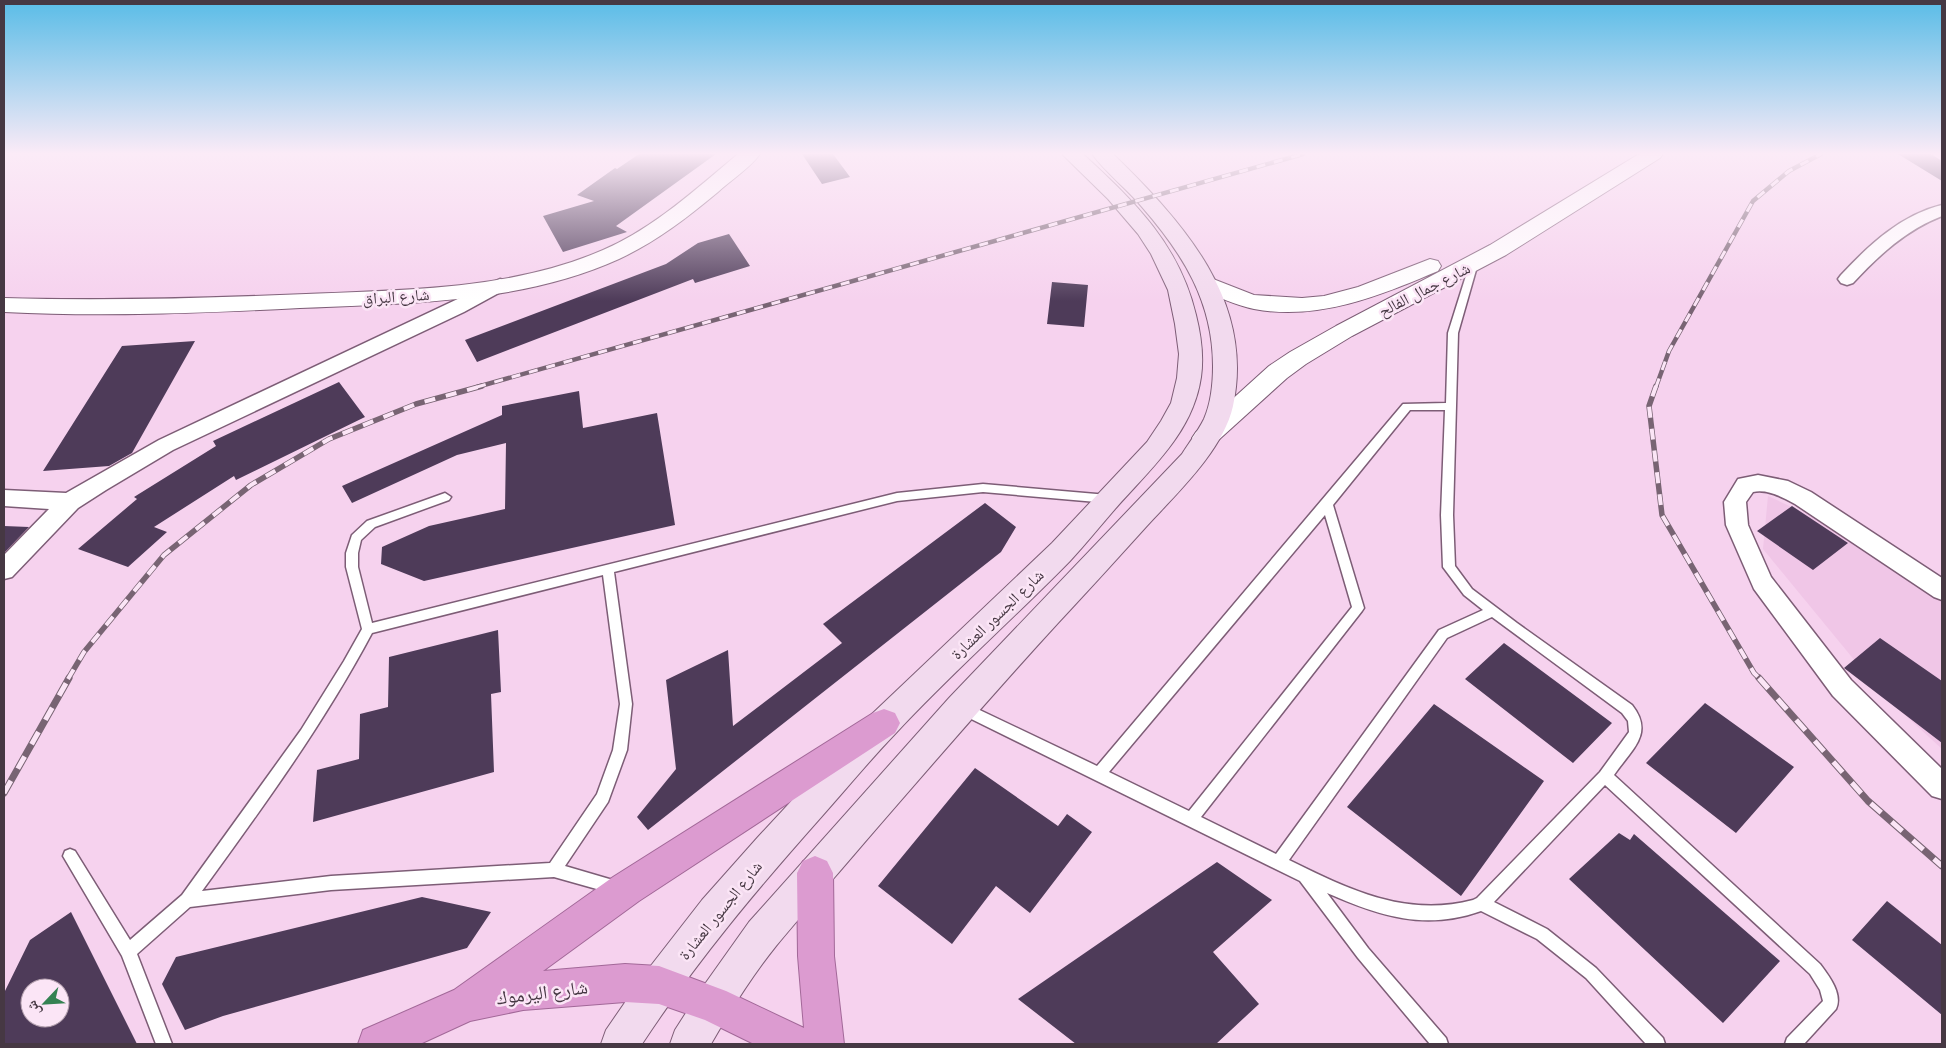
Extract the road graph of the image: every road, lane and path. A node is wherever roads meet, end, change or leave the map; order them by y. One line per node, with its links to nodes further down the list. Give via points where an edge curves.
1 (691, 203): 10 (street, شارع البراق, via 668,222 609,255)
2 (1121, 203): 16 (main road, شارع الجسور العشارة, via 1162,253 1178,290 1191,354 1183,403 1172,425 1156,449)
3 (1149, 203): 9 (main road, via 1178,237)
4 (1548, 203): 9 (street, شارع جمال الفالح, via 1459,254 1350,298 1318,304 1284,305 1252,301)
5 (1573, 203): 7 (street, شارع جمال الفالح)
6 (1942, 210): 8 (street, via 1895,234 1870,253)
7 (1474, 263): 12 (lane, via 1453,333); 13 (street, شارع جمال الفالح, via 1298,358)
8 (1847, 279)
9 (1208, 284): 13 (main road, via 1226,361 1217,417)
10 (500, 285): 11 (street, شارع البراق, via 419,295 220,305 85,308); 17 (street, via 166,445)
11 (4, 305)
12 (1450, 406): 18 (lane, via 1407,407); 22 (lane, via 1449,567 1468,592)
13 (1205, 438): 24 (main road, via 1191,460)
14 (445, 497): 23 (lane, via 371,524 356,538 352,567)
15 (4, 498): 17 (street)
16 (1108, 499): 19 (lane, via 983,488 915,494); 25 (main road, شارع الجسور العشارة, via 1062,551)
17 (70, 502): 20 (street)
18 (1327, 504): 26 (lane); 29 (lane, via 1358,608)
19 (608, 569): 23 (lane); 32 (lane, via 626,704 620,750 603,797)
20 (4, 570)
21 (1942, 590): 28 (street, via 1803,498 1780,487 1758,483 1746,485 1735,502 1738,525 1762,582 1842,688)
22 (1493, 611): 27 (lane, via 1627,709 1634,718 1635,734); 31 (lane, via 1443,634)
23 (368, 629): 36 (lane, via 326,704)
24 (960, 708): 26 (lane); 33 (main road)
25 (884, 723): 35 (highway); 39 (main road, شارع الجسور العشارة, via 715,913)
26 (1100, 773): 29 (lane)
27 (1605, 776): 37 (lane); 50 (lane, via 1815,969 1827,987 1831,1004)
28 (1942, 786)
29 (1191, 819): 31 (lane)
30 (70, 856): 38 (lane)
31 (1279, 862): 34 (lane)
32 (554, 870): 35 (lane); 36 (lane, via 331,883)
33 (816, 873): 41 (main road, via 762,935); 47 (highway, via 816,956)
34 (1304, 874): 37 (lane, via 1368,903 1402,912 1422,915 1460,912); 48 (lane, via 1363,953)
35 (626, 889): 40 (highway)
36 (187, 900): 38 (lane)
37 (1482, 904): 49 (lane, via 1542,934 1591,973)
38 (128, 951): 42 (lane)
39 (660, 985): 40 (highway, شارع اليرموك, via 625,983 523,991); 41 (highway, شارع اليرموك); 44 (main road, شارع الجسور العشارة)
40 (466, 1003): 43 (highway, شارع اليرموك)
41 (713, 1004): 45 (main road); 46 (highway, شارع اليرموك)
42 (164, 1044)
43 (377, 1044)
44 (620, 1044)
45 (689, 1044)
46 (796, 1044)
47 (825, 1044)
48 (1440, 1044)
49 (1656, 1044)
50 (1793, 1044)

